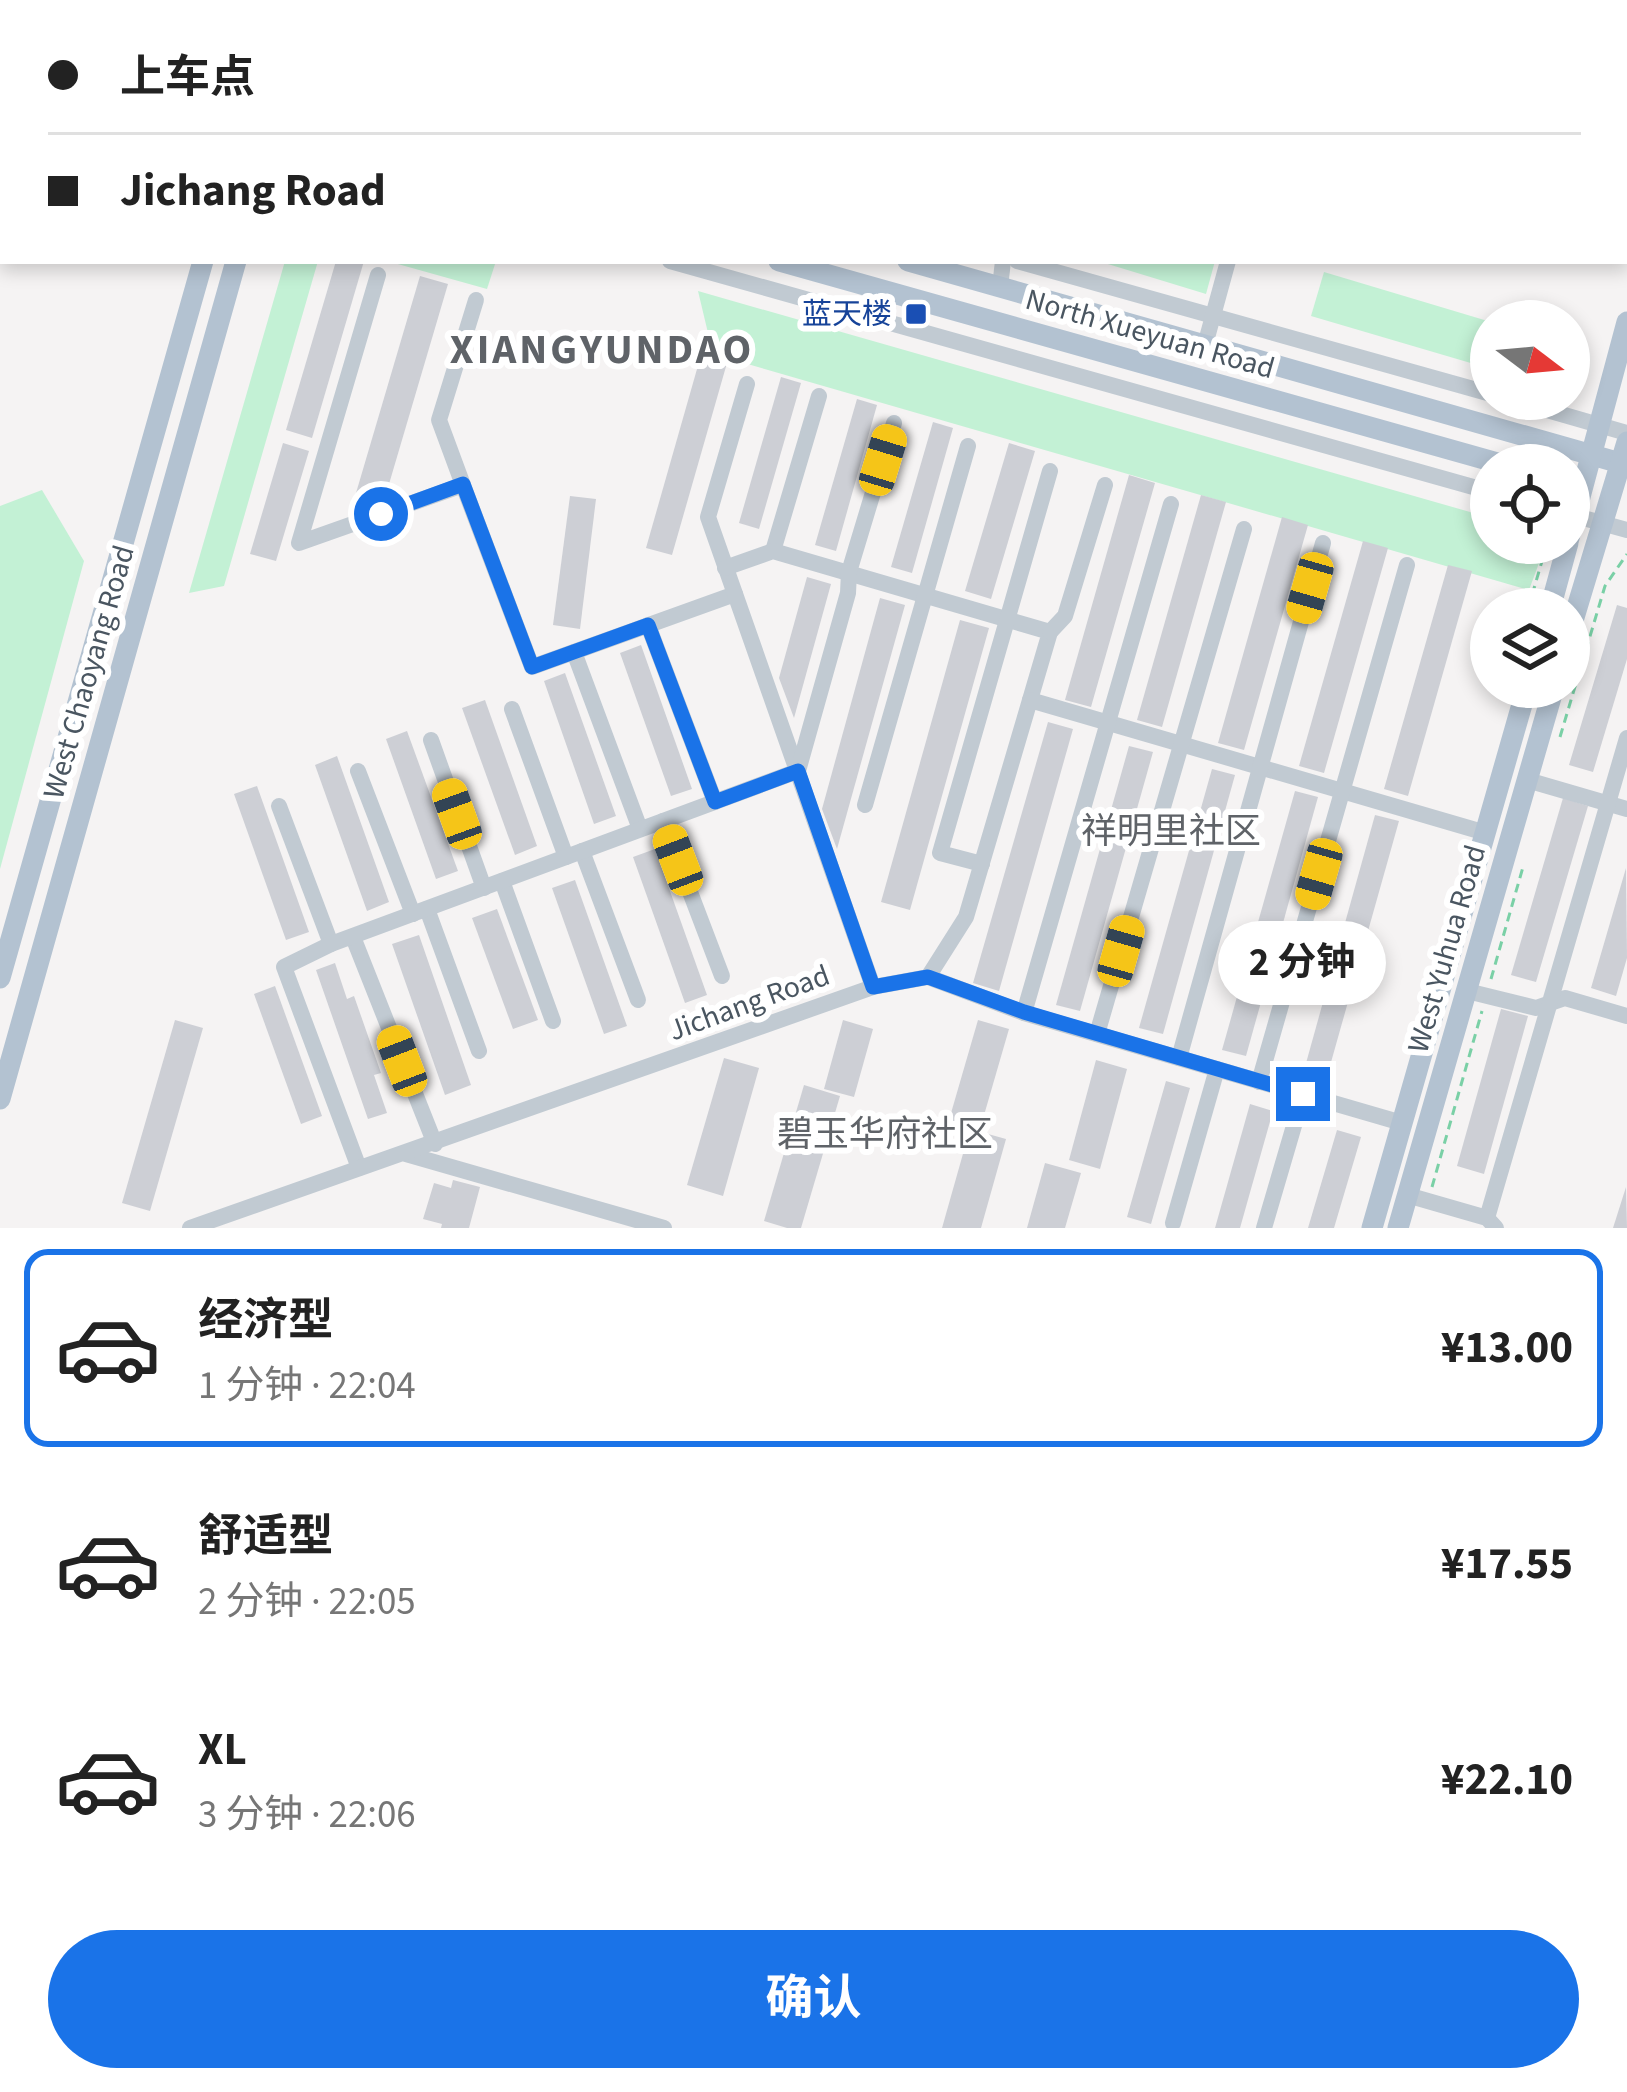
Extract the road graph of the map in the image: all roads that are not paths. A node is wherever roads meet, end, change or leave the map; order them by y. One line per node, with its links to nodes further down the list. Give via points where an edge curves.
1 (202, 264): 81 (main road, West Chaoyang Road)
2 (235, 264): 96 (main road, West Chaoyang Road)
3 (681, 264): 16 (street)
4 (790, 264): 13 (main road, North Xueyuan Road)
5 (919, 264): 10 (main road, North Xueyuan Road)
6 (1003, 264): 10 (street)
7 (1028, 264): 12 (street)
8 (1227, 264): 12 (street)
9 (378, 275): 30 (street, via 299,543)
10 (1000, 287): 13 (main road); 15 (main road, North Xueyuan Road)
11 (476, 300): 30 (street, via 440,420)
12 (1212, 314): 15 (street); 18 (street)
13 (990, 320): 16 (street); 26 (main road, North Xueyuan Road)
14 (1627, 322): 22 (main road)
15 (1205, 345): 24 (main road, North Xueyuan Road)
16 (984, 350): 32 (street)
17 (747, 384): 43 (street, via 708,517)
18 (1470, 388)
19 (819, 396): 41 (street)
20 (1585, 420): 22 (street)
21 (894, 423): 44 (street)
22 (1599, 424): 23 (street); 27 (main road)
23 (1627, 433)
24 (1552, 444)
25 (968, 446): 46 (street)
26 (1470, 455)
27 (1590, 455): 28 (main road, North Xueyuan Road)
28 (1625, 457): 34 (main road)
29 (1050, 471): 48 (street)
30 (463, 484): 51 (street, via 532,667)
31 (1105, 485): 50 (street, via 1064,616)
32 (1470, 486)
33 (1590, 489): 34 (main road)
34 (1619, 497): 37 (main road)
35 (1172, 504): 56 (street)
36 (1590, 519): 37 (street)
37 (1604, 523): 39 (street); 45 (main road)
38 (1244, 529): 59 (street)
39 (1627, 530)
40 (1323, 544): 60 (street)
41 (773, 551): 43 (street); 44 (street)
42 (1408, 565): 64 (street)
43 (724, 568): 47 (street)
44 (849, 572): 46 (street); 62 (street)
45 (1584, 588)
46 (926, 593): 48 (street); 68 (street)
47 (735, 594): 49 (street); 62 (street)
48 (1008, 618): 50 (street); 74 (street, via 940,853)
49 (648, 625): 51 (street); 65 (street)
50 (1050, 632): 52 (street)
51 (574, 652): 71 (street)
52 (1030, 700): 56 (street); 74 (street)
53 (1522, 708): 72 (main road, West Yuhua Road)
54 (1548, 708): 63 (main road, West Yuhua Road)
55 (512, 709): 73 (street)
56 (1106, 722): 59 (street); 87 (street)
57 (1627, 738): 66 (street)
58 (431, 740): 75 (street)
59 (1182, 744): 60 (street); 90 (street)
60 (1260, 767): 64 (street); 92 (street)
61 (358, 771): 76 (street)
62 (798, 771): 65 (street); 83 (street)
63 (1526, 780): 66 (street); 84 (main road, West Yuhua Road)
64 (1342, 791): 72 (street); 94 (street)
65 (715, 802): 70 (street)
66 (1608, 803): 69 (street); 86 (street)
67 (280, 806): 78 (street)
68 (865, 806)
69 (1627, 808)
70 (663, 821): 71 (street); 79 (street)
71 (640, 830): 73 (street)
72 (1486, 833): 82 (main road, West Yuhua Road)
73 (574, 854): 75 (street); 85 (street)
74 (982, 864): 80 (street, via 966,916)
75 (493, 884): 76 (street); 89 (street)
76 (420, 912): 77 (street); 91 (street)
77 (353, 937): 78 (street); 98 (street)
78 (331, 944): 100 (street, via 284,967)
79 (722, 976)
80 (928, 977): 83 (street, Jichang Road); 87 (street)
81 (0, 978)
82 (1443, 984): 84 (main road); 97 (main road, West Yuhua Road)
83 (873, 987): 98 (street, Jichang Road)
84 (1477, 993): 86 (street, via 1536,1008); 101 (main road, West Yuhua Road)
85 (638, 1000)
86 (1550, 1002): 88 (street, via 1565,998); 103 (street)
87 (1024, 1012): 90 (street)
88 (1627, 1016)
89 (553, 1021)
90 (1097, 1034): 92 (street)
91 (479, 1051)
92 (1179, 1058): 93 (street)
93 (1217, 1069): 94 (street); 102 (street)
94 (1259, 1082): 95 (street)
95 (1303, 1094): 97 (street); 106 (street)
96 (0, 1099)
97 (1402, 1124): 107 (main road, West Yuhua Road)
98 (434, 1144): 99 (street, Jichang Road)
99 (404, 1154): 100 (street, Jichang Road); 105 (street)
100 (359, 1168): 104 (street, Jichang Road)
101 (1418, 1198): 103 (street); 108 (main road, West Yuhua Road)
102 (1173, 1223)
103 (1491, 1223)
104 (190, 1228)
105 (664, 1228)
106 (1264, 1228)
107 (1372, 1228)
108 (1398, 1228)

